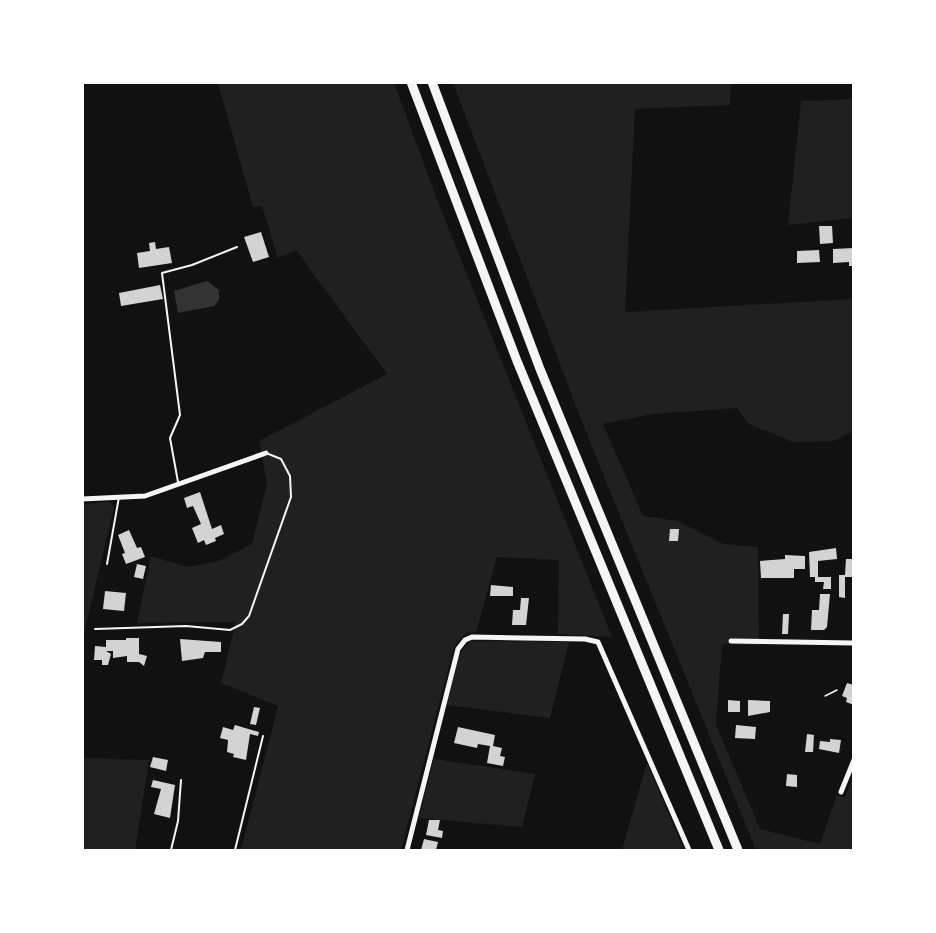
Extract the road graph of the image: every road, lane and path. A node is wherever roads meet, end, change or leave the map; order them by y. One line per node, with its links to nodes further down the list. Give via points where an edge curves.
1 (411, 82): 22 (highway, via 517,361)
2 (432, 82): 23 (highway, via 540,369)
3 (237, 247): 5 (lane, via 192,266 162,273 180,415 171,438)
4 (266, 453): 5 (street); 9 (lane, via 281,459 290,476 291,497 249,616 242,624 230,630 186,626)
5 (178, 485): 6 (street, via 145,496)
6 (119, 497): 7 (street); 8 (lane)
7 (82, 499)
8 (107, 564)
9 (95, 629)
10 (731, 641): 11 (street)
11 (854, 643)
12 (837, 690): 13 (path)
13 (825, 696)
14 (263, 736): 19 (lane)
15 (854, 760): 17 (street)
16 (181, 780): 18 (lane)
17 (841, 792)
18 (171, 850)
19 (236, 850)
20 (407, 850): 21 (street, via 458,649 472,637 598,642)
21 (689, 850)
22 (719, 850)
23 (738, 850)

